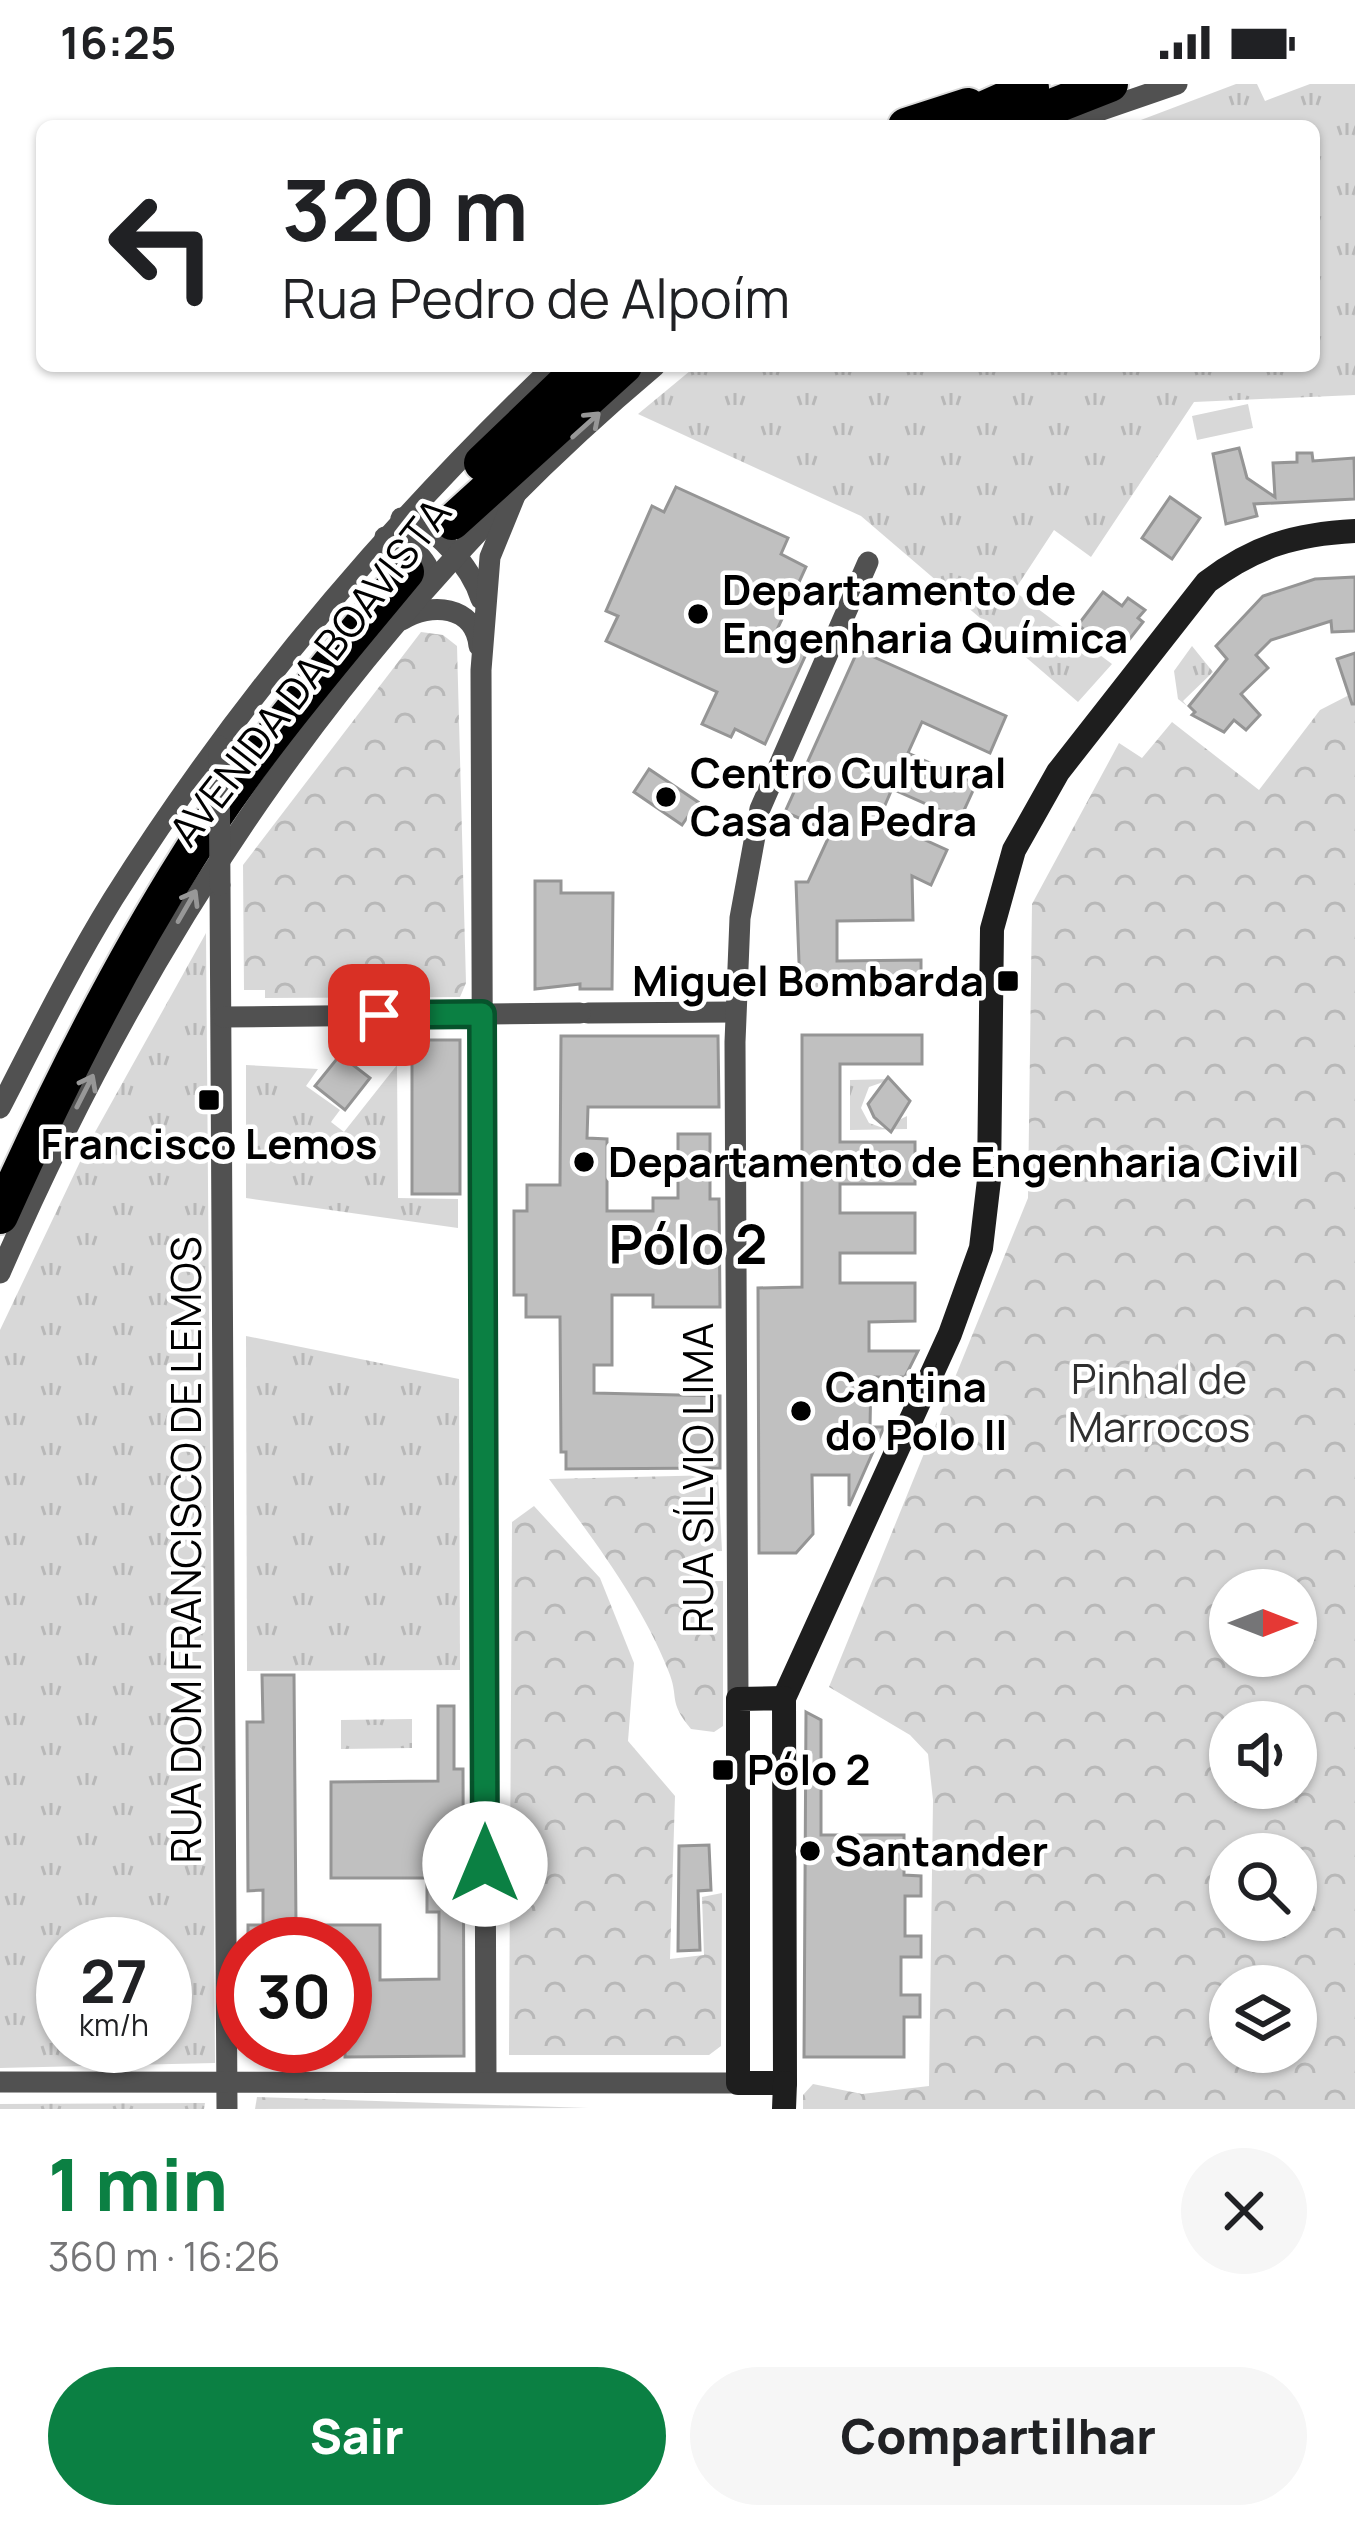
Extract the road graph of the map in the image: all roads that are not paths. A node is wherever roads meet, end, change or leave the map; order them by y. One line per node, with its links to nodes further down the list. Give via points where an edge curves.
1 (1042, 84): 4 (highway)
2 (1110, 84): 4 (highway)
3 (1177, 84): 6 (street)
4 (996, 116): 5 (highway, via 955,107)
5 (921, 120)
6 (1072, 120)
7 (550, 372): 12 (street, AVENIDA DA BOAVISTA)
8 (577, 372): 12 (highway, AVENIDA DA BOAVISTA)
9 (617, 372): 12 (highway, AVENIDA DA BOAVISTA)
10 (648, 372): 11 (street, AVENIDA DA BOAVISTA, one-way to 10)
11 (519, 486): 12 (street, AVENIDA DA BOAVISTA); 16 (street, via 490,557)
12 (436, 526): 14 (street, AVENIDA DA BOAVISTA); 14 (street, AVENIDA DA BOAVISTA); 16 (street)
13 (1355, 531): 28 (street, via 1277,540 1207,582 1031,811 992,929 981,1248 950,1334)
14 (404, 561): 17 (street, AVENIDA DA BOAVISTA); 19 (street, AVENIDA DA BOAVISTA, via 289,650); 24 (highway, AVENIDA DA BOAVISTA, via 306,665 178,841 94,979); 25 (highway, AVENIDA DA BOAVISTA, via 188,856 74,1061)
15 (868, 562): 20 (street, RUA SÍLVIO LIMA, via 760,809 740,918)
16 (484, 606): 18 (street)
17 (399, 621): 18 (street, via 438,607 467,620 478,636); 26 (street, AVENIDA DA BOAVISTA, one-way to 17, via 76,1107 198,886)
18 (481, 670): 21 (street)
19 (219, 746): 22 (street, RUA DOM FRANCISCO DE LEMOS, bridge); 23 (street, AVENIDA DA BOAVISTA, via 114,897)
20 (735, 1012): 21 (street); 27 (street, RUA SÍLVIO LIMA)
21 (482, 1014): 22 (street); 29 (street)
22 (223, 1017): 31 (street, RUA DOM FRANCISCO DE LEMOS)
23 (0, 1108)
24 (0, 1162)
25 (0, 1216)
26 (0, 1273)
27 (738, 1699): 28 (street); 32 (street, RUA SÍLVIO LIMA)
28 (784, 1699): 33 (street)
29 (486, 2080): 31 (street); 32 (street)
30 (0, 2082): 31 (street)
31 (226, 2082): 34 (street, RUA DOM FRANCISCO DE LEMOS)
32 (738, 2083): 33 (street)
33 (784, 2096)
34 (227, 2109)

